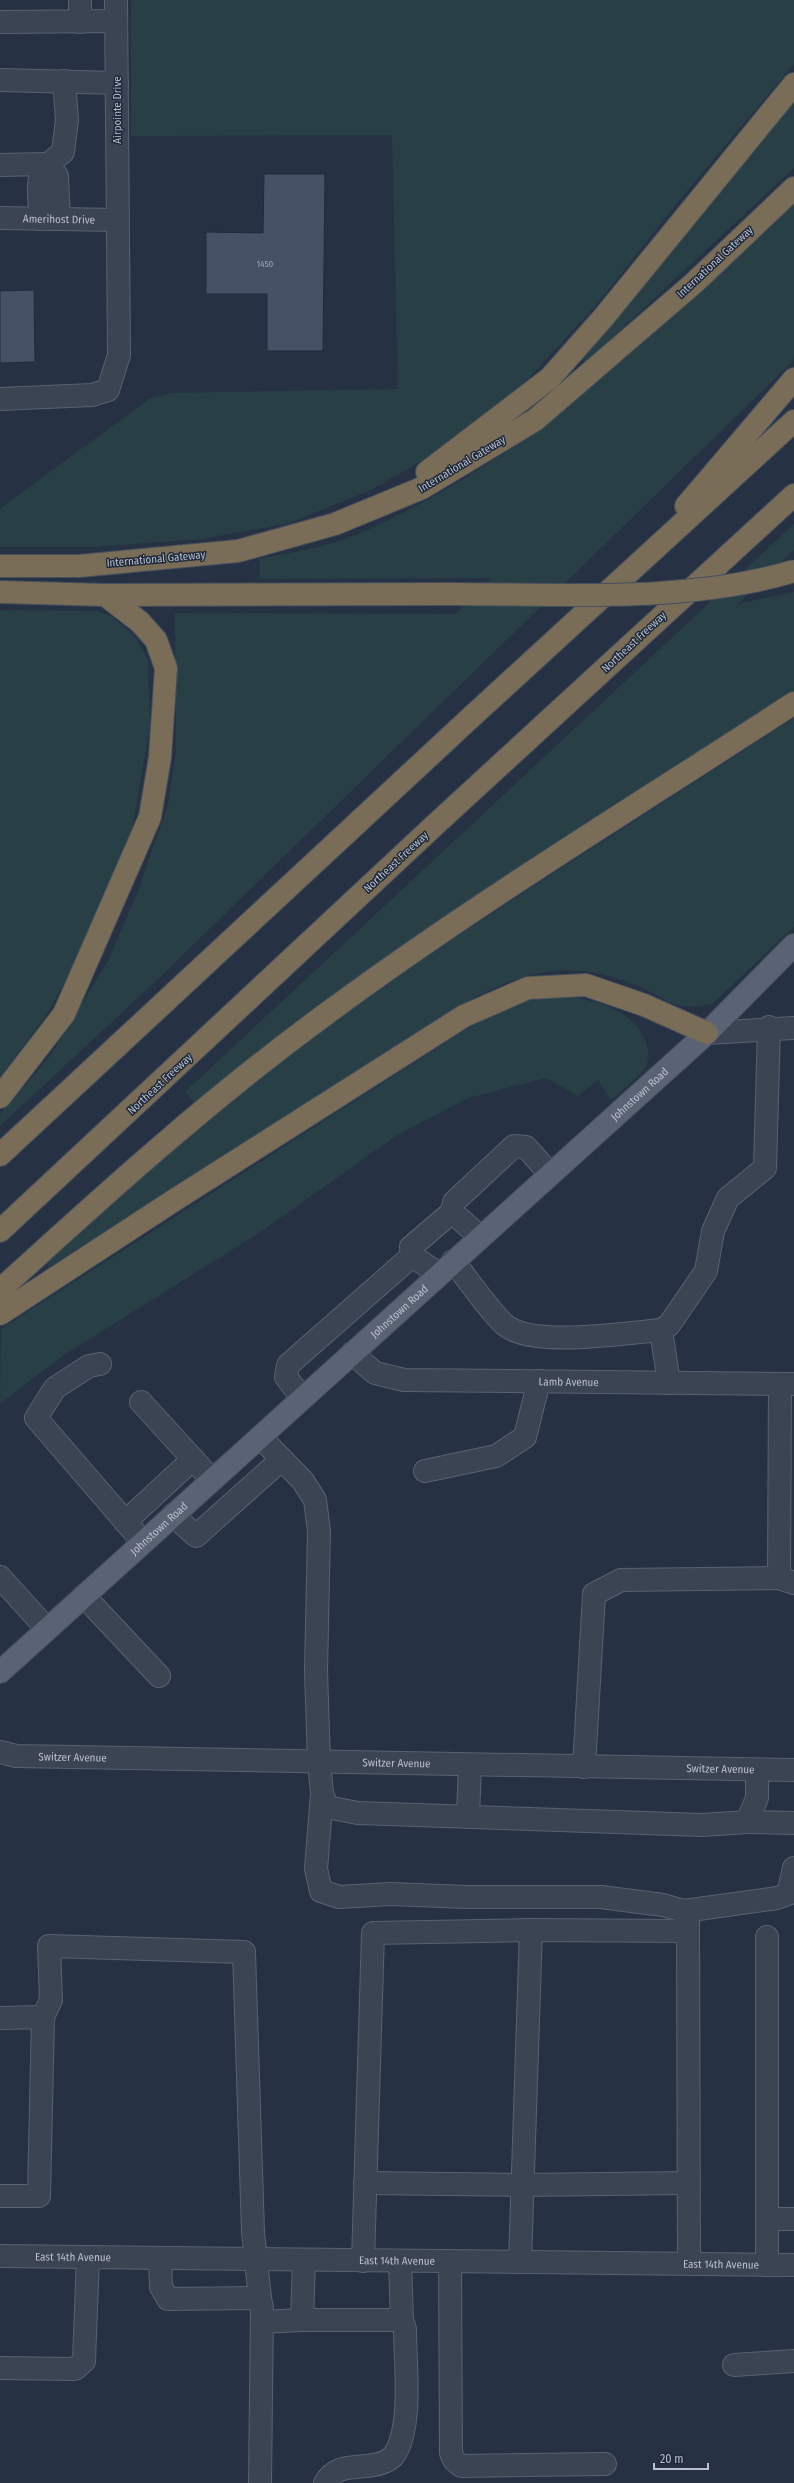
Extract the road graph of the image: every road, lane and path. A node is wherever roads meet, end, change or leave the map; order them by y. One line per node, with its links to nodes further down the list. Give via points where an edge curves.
1 (116, 0): 4 (street, Airpointe Drive)
2 (0, 9): 3 (street)
3 (80, 10): 4 (street); 5 (street)
4 (116, 21): 8 (street, Airpointe Drive)
5 (0, 22)
6 (0, 80): 7 (street)
7 (64, 81): 8 (street); 10 (street, via 67,120 64,152)
8 (117, 83): 15 (street, Airpointe Drive)
9 (794, 84): 20 (highway, via 603,318 550,378 417,479)
10 (47, 164): 11 (street); 14 (street, via 57,176)
11 (0, 165)
12 (794, 188): 20 (highway, International Gateway, via 694,283 535,420 422,488)
13 (0, 218): 14 (street, Amerihost Drive)
14 (49, 219): 15 (street, Amerihost Drive)
15 (118, 220): 17 (street, Airpointe Drive, via 119,354 108,390 92,395)
16 (794, 379): 23 (highway)
17 (0, 399)
18 (794, 422): 23 (highway)
19 (794, 495): 35 (highway, Northeast Freeway)
20 (336, 524): 21 (highway, International Gateway, via 238,551 79,566)
21 (0, 566)
22 (794, 571): 25 (highway, bridge, via 758,580 689,590 596,594)
23 (624, 577): 32 (highway)
24 (0, 592): 25 (highway)
25 (105, 595): 31 (highway, via 140,622 156,640 166,668 160,757 150,817 64,1014)
26 (794, 703): 39 (highway, via 392,966 325,1014 221,1095 136,1166)
27 (794, 945): 30 (main road, Johnstown Road)
28 (768, 1028): 29 (street); 30 (street); 41 (street, via 764,1168 728,1198 713,1231 706,1270 669,1325)
29 (794, 1028)
30 (707, 1032): 33 (main road, Johnstown Road); 40 (highway, via 644,1005 586,985 528,988 464,1016)
31 (0, 1097)
32 (0, 1154)
33 (550, 1174): 34 (street, via 526,1147 514,1146 454,1202); 36 (main road, Johnstown Road)
34 (452, 1212): 36 (street); 37 (street, via 411,1247)
35 (0, 1231)
36 (480, 1237): 38 (main road, Johnstown Road)
37 (412, 1256): 38 (street); 47 (street, via 288,1365 286,1378)
38 (446, 1268): 41 (street, via 506,1325 536,1337 579,1337); 42 (main road, Johnstown Road)
39 (0, 1290)
40 (0, 1314)
41 (661, 1330): 45 (street)
42 (352, 1353): 44 (street, Lamb Avenue, via 375,1372 404,1380); 47 (main road, Johnstown Road)
43 (100, 1364): 55 (street, via 89,1366 55,1388 36,1418)
44 (539, 1381): 45 (street, Lamb Avenue); 52 (street, via 525,1437 496,1456)
45 (669, 1383): 46 (street, Lamb Avenue)
46 (787, 1384): 58 (street)
47 (302, 1398): 49 (main road, Johnstown Road)
48 (141, 1402): 51 (street)
49 (260, 1437): 50 (street); 53 (main road, Johnstown Road)
50 (282, 1459): 54 (street, via 196,1536); 64 (street, via 303,1481 315,1500 318,1531 316,1671)
51 (193, 1460): 53 (street); 55 (street)
52 (425, 1471)
53 (212, 1480): 54 (main road, Johnstown Road)
54 (173, 1515): 56 (main road, Johnstown Road)
55 (125, 1522): 56 (street)
56 (143, 1542): 59 (main road, Johnstown Road)
57 (0, 1577): 60 (street)
58 (787, 1580): 66 (street, via 621,1580 594,1594)
59 (84, 1596): 60 (main road, Johnstown Road); 62 (street)
60 (47, 1630): 61 (main road, Johnstown Road)
61 (0, 1672)
62 (159, 1676)
63 (0, 1752): 64 (street, Switzer Avenue, via 16,1756)
64 (319, 1762): 65 (street, Switzer Avenue); 69 (street)
65 (470, 1766): 66 (street, Switzer Avenue); 70 (street)
66 (584, 1767): 67 (street, Switzer Avenue)
67 (757, 1770): 68 (street, Switzer Avenue); 71 (street, via 758,1798)
68 (794, 1770)
69 (322, 1794): 70 (street, via 328,1807 358,1813); 74 (street, via 316,1869 322,1891 339,1898 391,1894 601,1897 663,1905)
70 (468, 1817): 71 (street, via 702,1825)
71 (747, 1822): 72 (street)
72 (794, 1823)
73 (794, 1868): 74 (street, via 788,1894)
74 (686, 1921): 75 (street); 80 (street)
75 (531, 1930): 79 (street, via 373,1933); 81 (street)
76 (767, 1937): 83 (street)
77 (43, 2017): 78 (street); 82 (street, via 39,2196); 88 (street, via 51,2000 50,1946 244,1952 253,2232)
78 (0, 2018)
79 (365, 2183): 81 (street); 90 (street)
80 (688, 2183): 81 (street); 94 (street)
81 (522, 2185): 93 (street)
82 (0, 2196)
83 (767, 2219): 84 (street); 95 (street)
84 (794, 2219)
85 (0, 2256): 86 (street, East 14th Avenue)
86 (88, 2258): 87 (street, East 14th Avenue); 103 (street, via 84,2361 75,2370)
87 (160, 2258): 88 (street, East 14th Avenue); 97 (street, via 162,2287 168,2299)
88 (257, 2260): 89 (street, East 14th Avenue); 97 (street)
89 (304, 2261): 90 (street, East 14th Avenue); 98 (street)
90 (363, 2261): 91 (street, East 14th Avenue)
91 (400, 2262): 92 (street, East 14th Avenue); 99 (street)
92 (450, 2262): 93 (street, East 14th Avenue); 104 (street, via 451,2453 454,2460 461,2466)
93 (520, 2262): 94 (street, East 14th Avenue)
94 (689, 2264): 95 (street, East 14th Avenue)
95 (767, 2265): 96 (street, East 14th Avenue)
96 (794, 2265)
97 (260, 2298): 100 (street)
98 (302, 2320): 99 (street); 100 (street)
99 (402, 2320): 106 (street, via 405,2329 405,2429 394,2456 382,2464 341,2468 331,2474)
100 (262, 2322): 105 (street)
101 (794, 2361): 102 (street)
102 (734, 2365)
103 (0, 2368)
104 (605, 2464)
105 (260, 2483)
106 (325, 2483)

